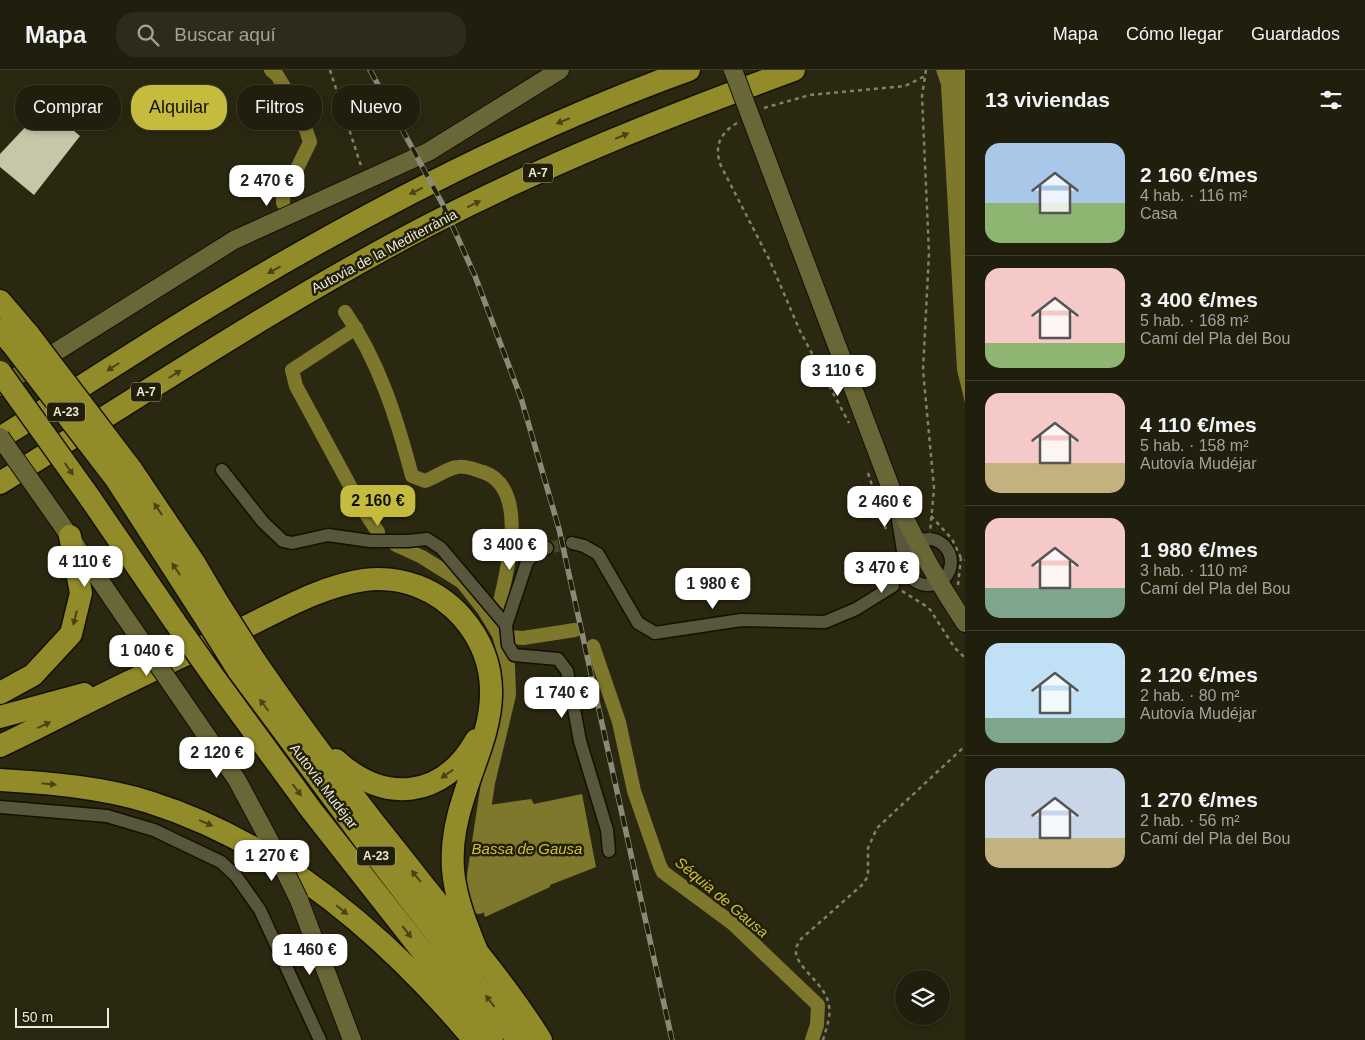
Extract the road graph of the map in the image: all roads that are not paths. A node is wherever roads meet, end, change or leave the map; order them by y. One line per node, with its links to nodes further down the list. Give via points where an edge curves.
1 (560, 70): 8 (main road, via 428,152 234,240)
2 (689, 70): 9 (highway, one-way to 9, via 555,124 410,193 213,304)
3 (733, 70): 12 (main road, bridge)
4 (794, 70): 11 (highway, Autovia de la Mediterrània / A-7, one-way to 4, via 292,301 430,225 572,156)
5 (0, 300): 6 (highway, Autovía Mudéjar)
6 (14, 337): 23 (highway, Autovía Mudéjar / A-23, one-way to 6, bridge, via 124,474)
7 (0, 372): 36 (highway, Autovía Mudéjar / A-23, one-way to 36, bridge, via 216,680 318,818)
8 (0, 387)
9 (3, 434): 13 (main road, bridge)
10 (222, 470): 22 (street, via 263,522 283,541 292,543 328,535 370,541 426,539 441,548)
11 (0, 483)
12 (893, 494): 14 (main road); 17 (street)
13 (70, 536): 25 (highway, one-way to 25, via 81,593 71,634 33,675); 34 (main road, bridge, via 237,780 299,900)
14 (922, 539): 17 (street); 19 (main road); 19 (street, via 941,541 949,551 952,563 948,575)
15 (572, 543): 20 (street, via 598,554 638,622 655,633 741,620 826,622 856,609)
16 (547, 548): 22 (street, via 536,552 527,562)
17 (904, 561): 18 (street); 20 (street)
18 (912, 580): 19 (street, via 925,586); 20 (street)
19 (939, 583): 21 (main road)
20 (893, 586)
21 (965, 622)
22 (506, 625): 31 (street, via 508,645 514,655 558,659 567,671 580,741 607,830)
23 (246, 665): 27 (highway, one-way to 23, via 473,747 446,776 410,789 373,786 353,775 335,759); 32 (highway, one-way to 23, via 351,792); 37 (highway, Autovía Mudéjar / A-23, one-way to 23, via 377,857)
24 (131, 680): 26 (highway); 27 (highway, via 326,591 366,580 392,580 436,594 454,608 474,631 485,652 490,673); 28 (highway, one-way to 24)
25 (0, 693)
26 (0, 717)
27 (487, 722): 32 (highway, via 452,845 455,889)
28 (0, 746)
29 (0, 780): 35 (highway, one-way to 35, via 74,787 147,802 233,836 307,883 352,917 406,967)
30 (0, 807): 33 (street, via 107,816 154,830 221,862 236,876 260,910)
31 (609, 851)
32 (479, 956): 38 (highway, via 518,1004)
33 (320, 1040)
34 (352, 1040)
35 (474, 1040)
36 (492, 1040)
37 (518, 1040)
38 (541, 1040)

